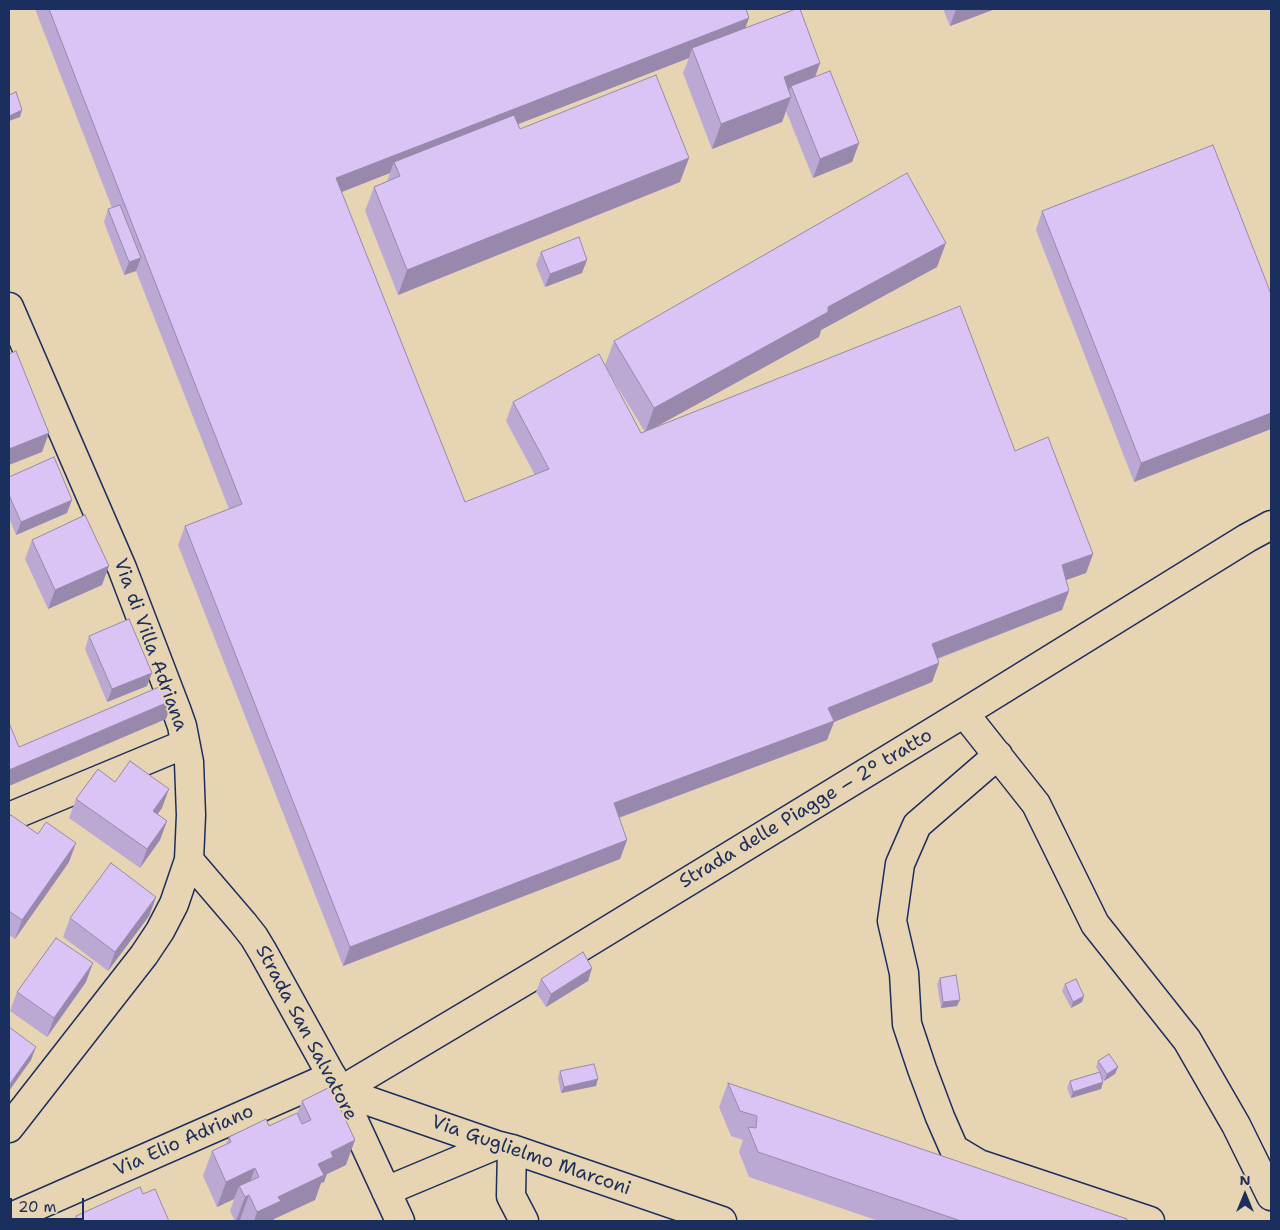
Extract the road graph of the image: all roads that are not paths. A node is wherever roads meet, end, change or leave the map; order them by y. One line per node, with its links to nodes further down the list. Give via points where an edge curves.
1 (9, 307): 4 (street, Via di Villa Adriana, via 122,568 176,709)
2 (1271, 525): 3 (street, Strada delle Piagge – 2º tratto)
3 (964, 712): 5 (street); 8 (street, Strada delle Piagge – 2º tratto, via 535,975)
4 (185, 744): 6 (street); 7 (street, Via di Villa Adriana, via 190,779)
5 (998, 755): 12 (street, via 1036,804 1095,924 1187,1040 1236,1125); 17 (street, via 917,825 900,864 892,921 904,973 907,1024 954,1150 979,1164)
6 (9, 818)
7 (189, 860): 8 (street, Strada San Salvatore, via 254,936); 9 (street, Via di Villa Adriana, via 174,904 153,943)
8 (336, 1084): 10 (street, Via Guglielmo Marconi); 11 (street, Strada San Salvatore); 13 (street, Via Elio Adriano)
9 (9, 1128)
10 (504, 1147): 11 (street); 15 (street, via 511,1196); 16 (street, Via Guglielmo Marconi)
11 (386, 1191): 14 (street, Strada San Salvatore)
12 (1271, 1196)
13 (9, 1218)
14 (400, 1221)
15 (524, 1221)
16 (722, 1221)
17 (1150, 1221)

